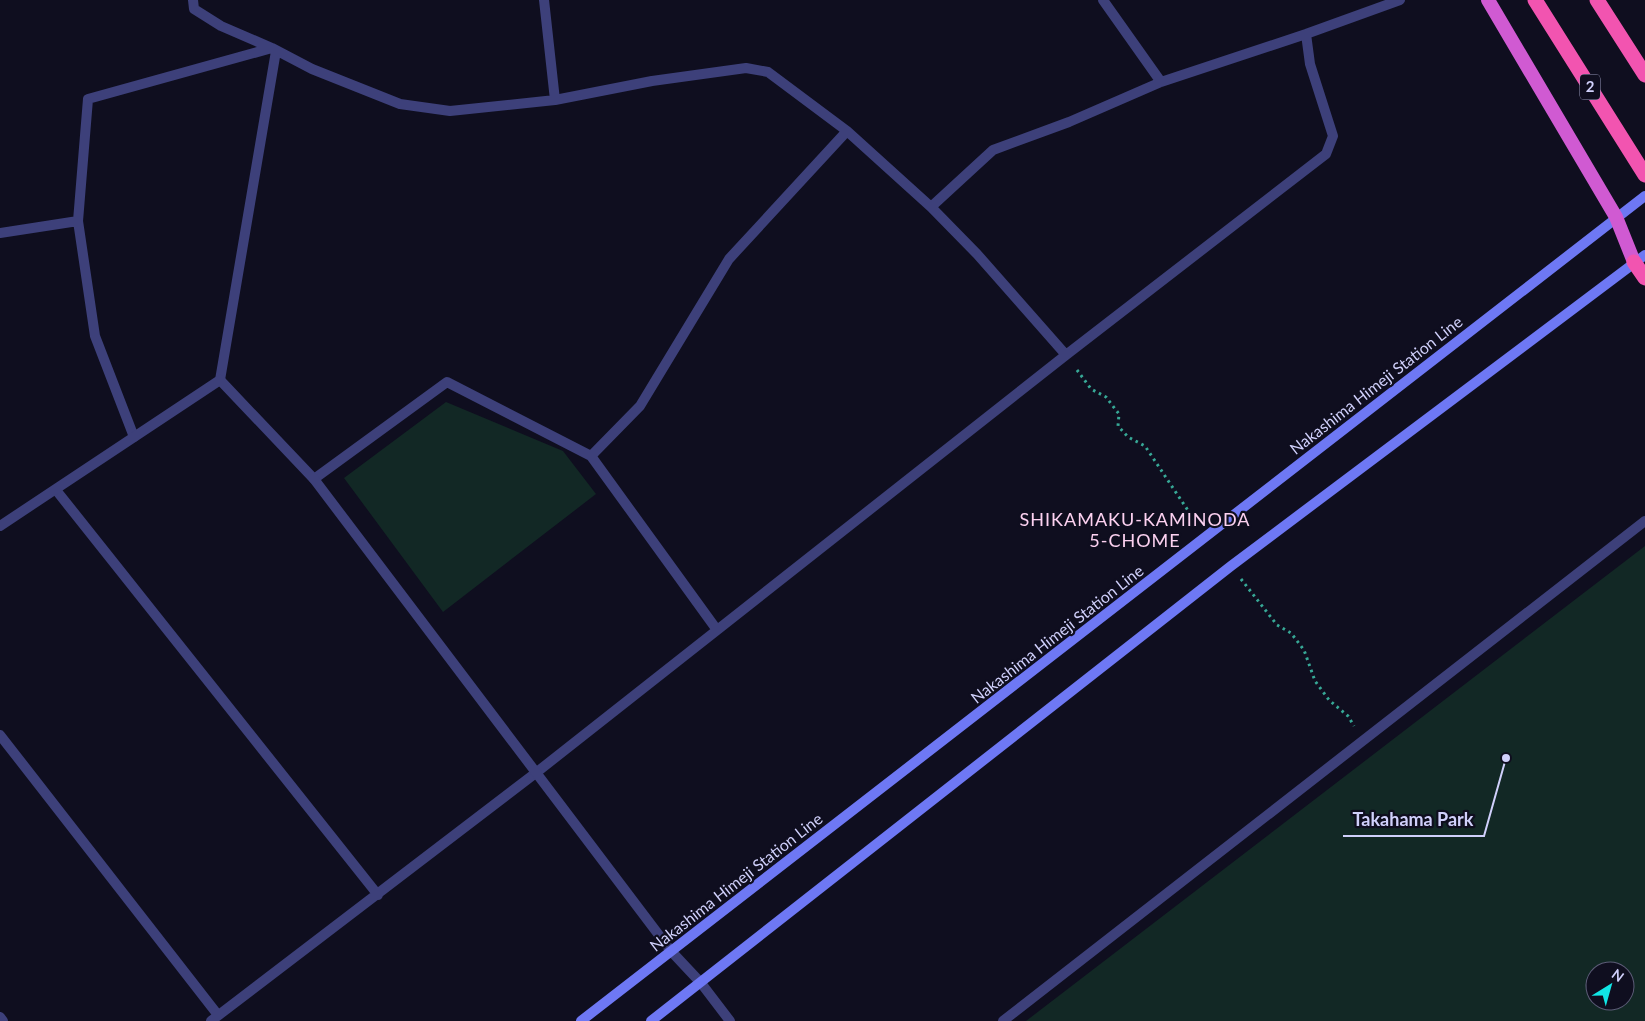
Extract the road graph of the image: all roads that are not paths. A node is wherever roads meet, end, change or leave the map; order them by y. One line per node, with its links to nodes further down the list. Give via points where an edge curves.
1 (193, 0): 9 (street, via 194,8 221,26)
2 (544, 0): 12 (street)
3 (1103, 0): 11 (street)
4 (1400, 0): 8 (street)
5 (1488, 0): 17 (highway)
6 (1535, 0): 14 (highway, 2)
7 (1597, 0): 10 (highway)
8 (1306, 34): 11 (street); 23 (street, via 1310,64 1333,136 1326,154)
9 (274, 50): 12 (street, via 312,70 400,104 450,111); 18 (street, via 88,99); 24 (street)
10 (1645, 75)
11 (1161, 82): 16 (street, via 1069,122 993,150)
12 (555, 100): 13 (street, via 652,81 746,68 768,72)
13 (847, 131): 16 (street); 26 (street, via 728,259 640,406)
14 (1645, 175)
15 (1645, 196): 17 (main road, Nakashima Himeji Station Line)
16 (932, 208): 23 (street)
17 (1616, 217): 20 (highway); 35 (main road, Nakashima Himeji Station Line)
18 (78, 221): 19 (street); 25 (street, via 95,336)
19 (0, 232)
20 (1640, 259): 21 (highway); 22 (street); 36 (main road, via 1231,566)
21 (1645, 278)
22 (1645, 286)
23 (1066, 355): 31 (street)
24 (220, 380): 25 (street); 27 (street)
25 (134, 437): 28 (street)
26 (592, 456): 27 (street, via 447,382); 31 (street)
27 (314, 479): 33 (street)
28 (56, 490): 30 (street); 34 (street)
29 (1645, 521): 43 (street)
30 (1, 524)
31 (718, 630): 33 (street)
32 (0, 735): 38 (street)
33 (537, 772): 34 (street); 35 (street)
34 (378, 895): 38 (street)
35 (671, 951): 36 (street); 40 (main road, Nakashima Himeji Station Line)
36 (701, 983): 41 (main road); 42 (street)
37 (0, 1017): 39 (street)
38 (215, 1018)
39 (3, 1021)
40 (581, 1021)
41 (651, 1021)
42 (730, 1021)
43 (1003, 1021)

